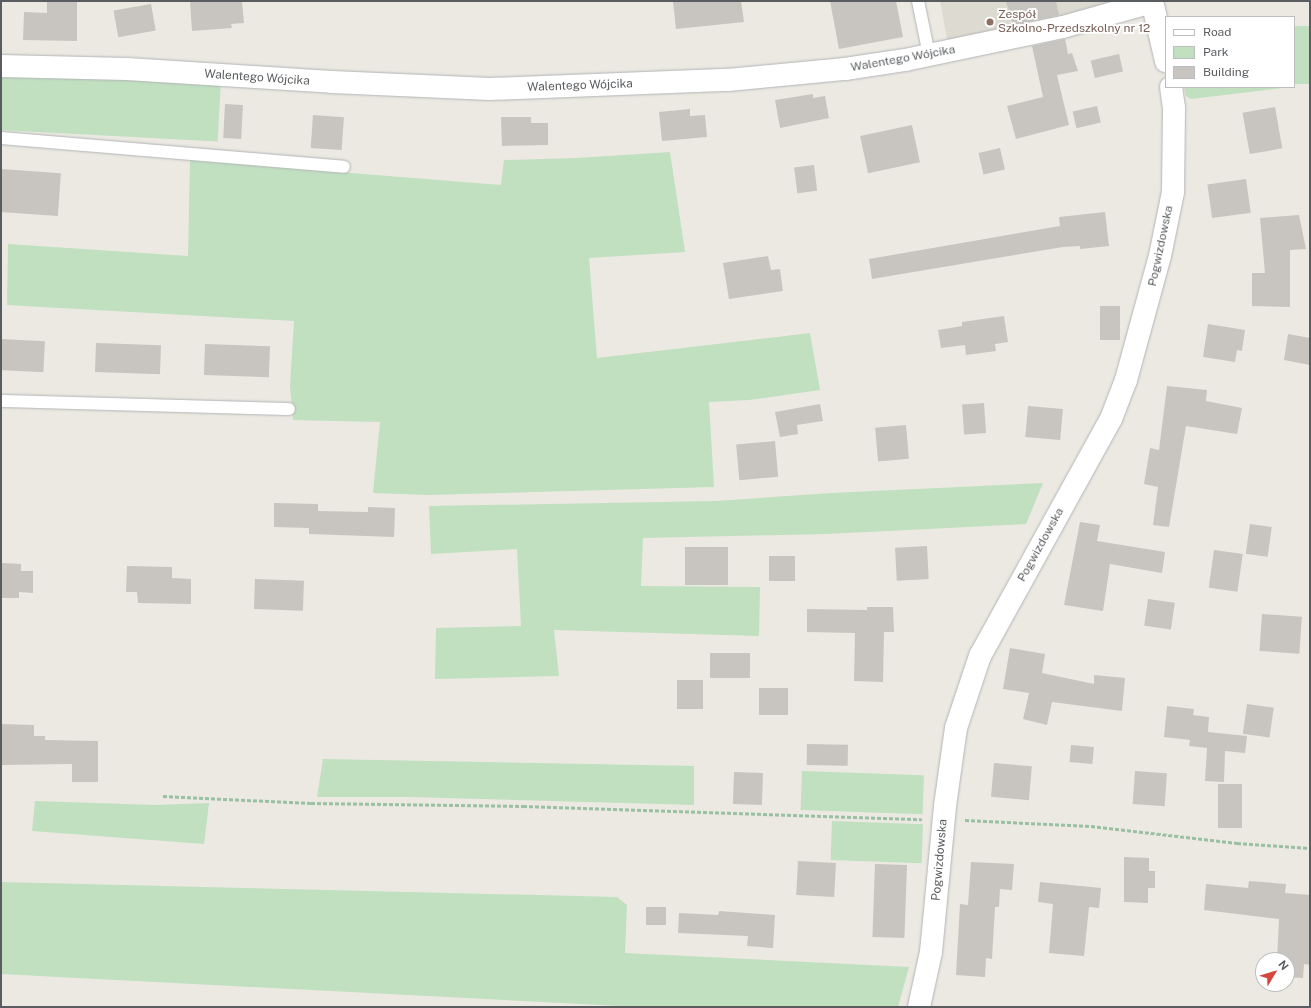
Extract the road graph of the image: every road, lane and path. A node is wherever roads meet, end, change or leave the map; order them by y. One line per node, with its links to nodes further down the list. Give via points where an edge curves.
1 (918, 1): 3 (lane)
2 (1152, 2): 3 (street, Walentego Wójcika, via 1063,27); 4 (street)
3 (929, 55): 5 (street, Walentego Wójcika, via 845,69 728,80 490,89 127,69)
4 (1165, 57)
5 (1, 66)
6 (1171, 88): 12 (street, Pogwizdowska, via 1175,157 1173,192 1160,256 1126,380 1111,419 980,656 956,728)
7 (1, 138): 8 (lane)
8 (344, 166)
9 (1, 401): 10 (lane)
10 (289, 410)
11 (163, 796): 12 (path, via 311,804 523,806)
12 (944, 820): 13 (path, via 1091,826 1237,843); 14 (street, Pogwizdowska, via 932,952)
13 (1310, 848)
14 (919, 1007)

